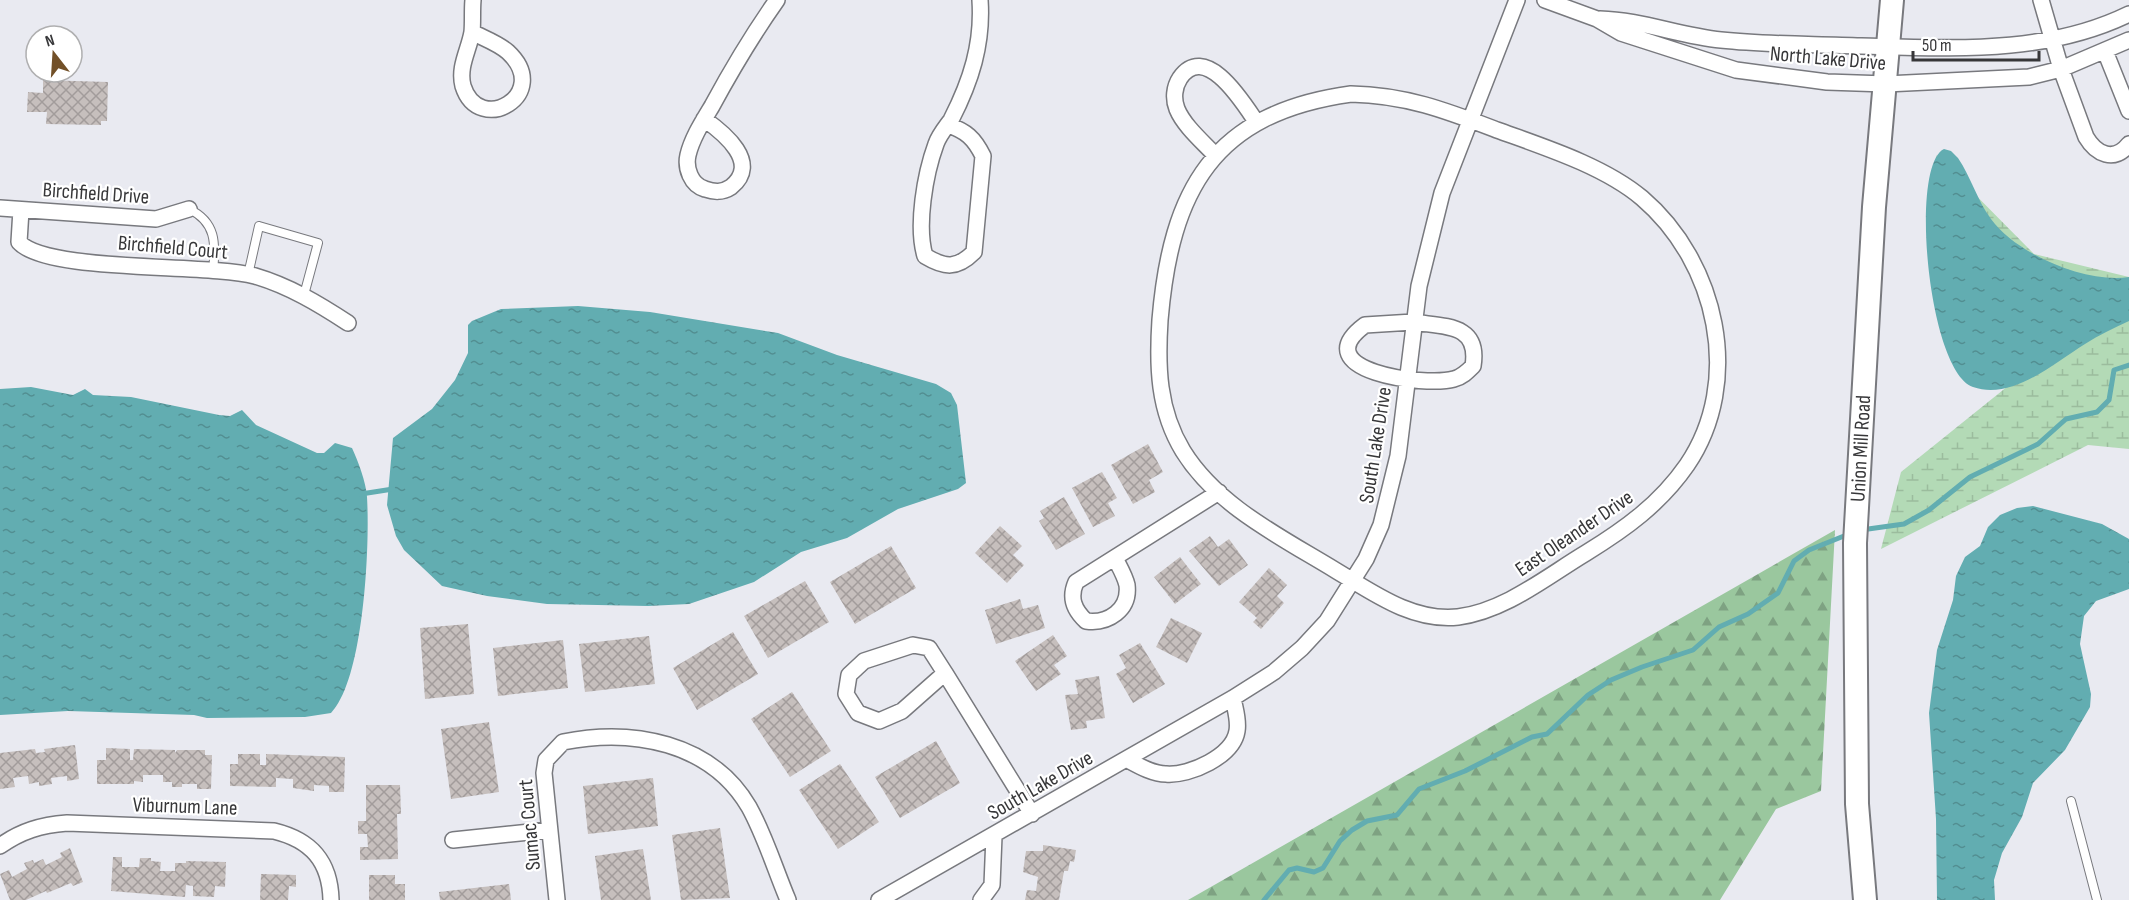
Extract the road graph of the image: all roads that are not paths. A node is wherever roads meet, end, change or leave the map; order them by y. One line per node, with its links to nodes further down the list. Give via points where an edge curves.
1 (473, 0): 10 (street)
2 (777, 0): 18 (street)
3 (980, 0): 21 (street, via 981,32 976,60)
4 (1517, 0): 19 (street, South Lake Drive)
5 (1545, 0): 9 (street, North Lake Drive)
6 (1892, 0): 13 (street, Union Mill Road)
7 (2041, 0): 12 (street)
8 (2129, 14): 12 (street, North Lake Drive)
9 (1597, 19): 13 (street, North Lake Drive, via 1622,20 1720,40); 16 (street, North Lake Drive, via 1621,33 1736,70 1827,82)
10 (472, 32): 10 (street, via 462,69 463,85 470,99 482,108 498,109 512,103 523,77 517,61 506,50)
11 (2129, 40): 14 (street, North Lake Drive)
12 (2052, 41): 13 (street, North Lake Drive, via 2009,46); 15 (street)
13 (1889, 46): 16 (street, Union Mill Road)
14 (2105, 51): 15 (street, North Lake Drive); 17 (street)
15 (2061, 69): 16 (street, North Lake Drive, via 2006,80); 22 (street, via 2092,147 2111,155)
16 (1886, 84): 50 (street, Union Mill Road, via 1874,207 1855,543 1857,804)
17 (2129, 111)
18 (704, 119): 18 (street, via 687,157 688,174 700,188 716,192 729,188 740,178 742,162 726,135)
19 (1470, 120): 20 (street, East Oleander Drive, via 1409,99 1351,94 1306,101); 30 (street, South Lake Drive, via 1433,223); 35 (street, East Oleander Drive, via 1598,171 1639,195 1673,229 1698,269 1716,334 1716,378 1708,423 1688,464 1640,516 1496,606 1477,614 1438,618 1402,607)
20 (1257, 123): 23 (street, East Oleander Drive); 23 (street, via 1221,76 1202,67 1191,69 1181,77 1174,100 1178,111)
21 (948, 125): 21 (street, via 936,142 927,176 921,241 925,256 941,265 962,263 974,252 983,156 965,131)
22 (2129, 144)
23 (1215, 155): 33 (street, East Oleander Drive, via 1193,186 1174,233 1163,293 1158,363 1165,411 1173,432 1196,470)
24 (0, 208): 26 (street, Birchfield Drive)
25 (189, 209): 26 (street, Birchfield Drive, via 156,219); 27 (lane, via 203,215 210,228 215,251)
26 (21, 210): 27 (street, Birchfield Court, via 19,242 34,253)
27 (213, 271): 28 (street, Birchfield Court)
28 (248, 275): 29 (street, Birchfield Court); 29 (lane, via 260,226 318,243)
29 (304, 295): 31 (street, Birchfield Court)
30 (1413, 322): 32 (street, South Lake Drive); 32 (street, via 1365,325 1350,340 1348,351 1362,368); 32 (street, via 1460,330 1469,336 1475,356 1473,366 1454,380)
31 (348, 323)
32 (1407, 379): 35 (street, South Lake Drive, via 1392,491 1381,525)
33 (1219, 492): 34 (street); 35 (street, East Oleander Drive, via 1265,527)
34 (1115, 558)
35 (1353, 580): 37 (street, South Lake Drive, via 1327,621 1302,648 1274,672)
36 (945, 673): 36 (street, via 929,648 913,645 864,661 849,675 846,694 858,713 879,721 902,711); 40 (street)
37 (1233, 698): 38 (street, South Lake Drive); 38 (street, via 1237,730 1234,742 1210,761 1180,774 1165,775)
38 (1128, 760): 40 (street, South Lake Drive)
39 (2072, 801): 51 (lane)
40 (1032, 814): 42 (street, South Lake Drive)
41 (549, 830): 43 (street); 46 (street, Sumac Court); 47 (street, Sumac Court, via 545,766 553,750 563,742 610,737 663,743 711,765 738,791 757,824)
42 (994, 836): 48 (street, South Lake Drive); 49 (street, via 992,885)
43 (453, 840)
44 (0, 846): 45 (street, Viburnum Lane, via 33,828 67,823 274,831 305,842 315,852 328,877)
45 (331, 900)
46 (557, 900)
47 (788, 900)
48 (879, 900)
49 (981, 900)
50 (1865, 900)
51 (2097, 900)

